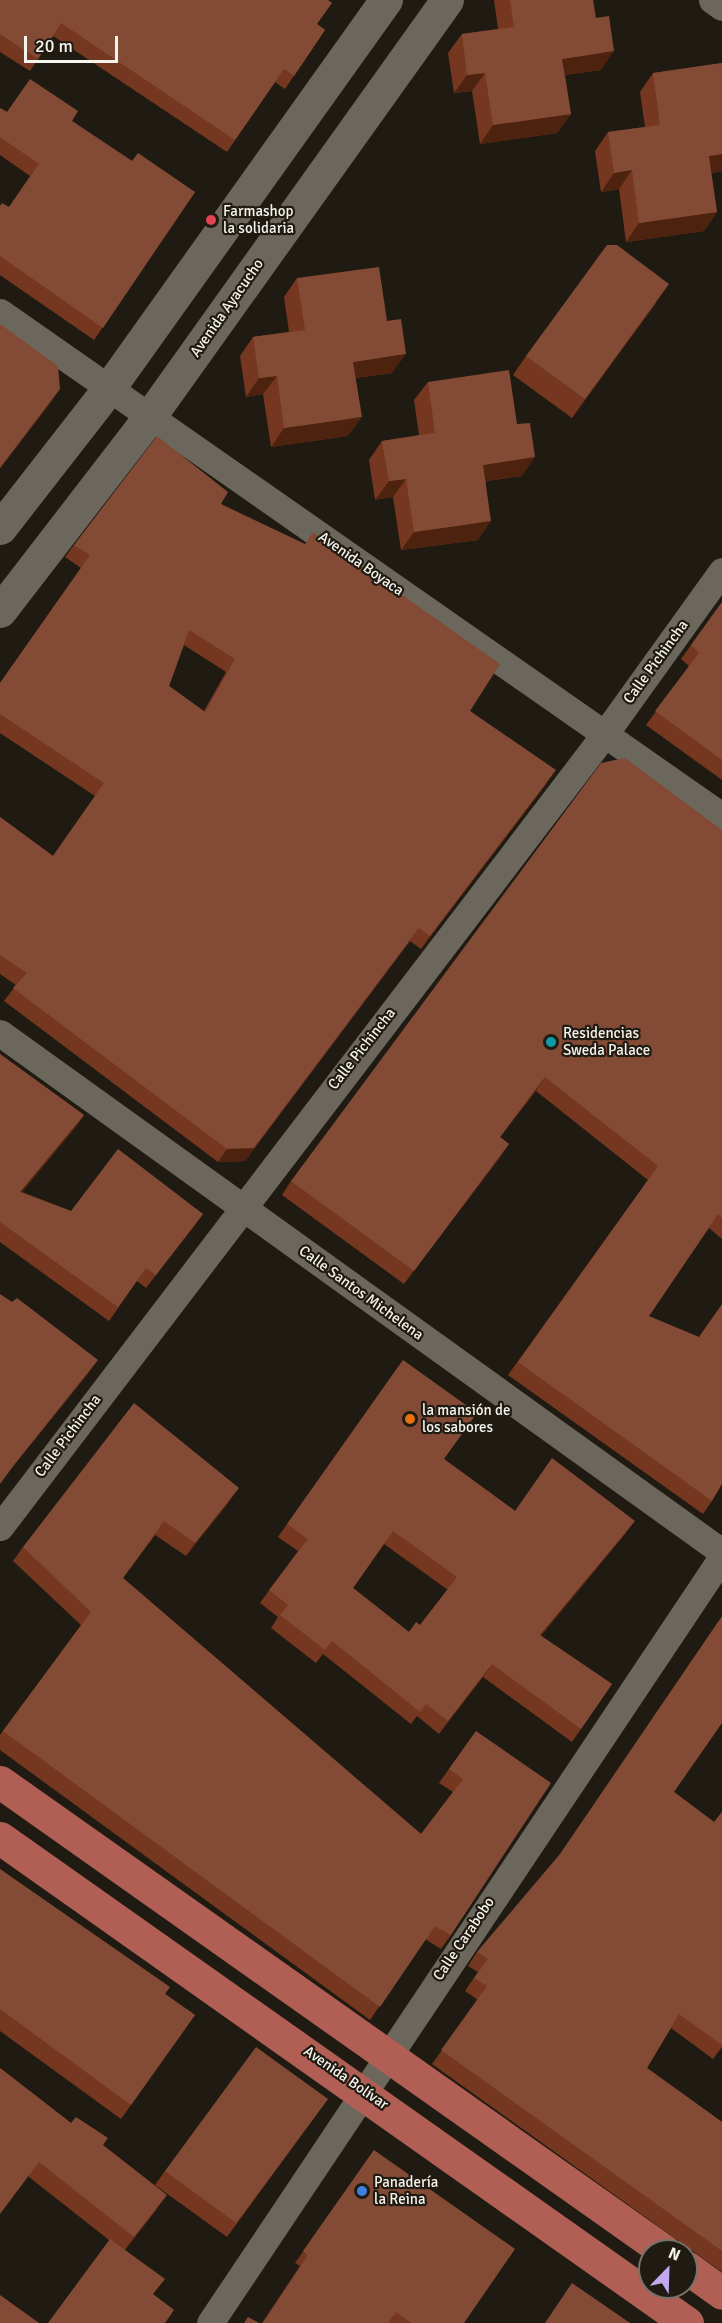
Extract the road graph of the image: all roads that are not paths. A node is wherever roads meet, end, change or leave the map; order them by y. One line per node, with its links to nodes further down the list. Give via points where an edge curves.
1 (386, 0): 6 (street)
2 (447, 0): 7 (street, Avenida Ayacucho)
3 (712, 0): 4 (street)
4 (722, 7)
5 (0, 312): 6 (street, Avenida Boyaca)
6 (110, 388): 7 (street, Avenida Boyaca); 8 (street)
7 (150, 416): 10 (street, Avenida Ayacucho); 11 (street, Avenida Boyaca)
8 (0, 528)
9 (722, 570): 11 (street, Calle Pichincha)
10 (0, 611)
11 (604, 735): 12 (street, Avenida Boyaca); 14 (street, Calle Pichincha)
12 (722, 816)
13 (0, 1033): 14 (street, Calle Santos Michelena)
14 (241, 1207): 15 (street, Calle Pichincha); 16 (street, Calle Santos Michelena)
15 (0, 1527)
16 (722, 1552)
17 (722, 1557): 20 (street, Calle Carabobo)
18 (0, 1782): 20 (main road)
19 (0, 1838): 21 (main road, Avenida Bolívar)
20 (387, 2052): 21 (street, Calle Carabobo); 22 (main road)
21 (365, 2091): 25 (street, Calle Carabobo); 26 (main road, Avenida Bolívar)
22 (647, 2239)
23 (698, 2276): 24 (main road)
24 (722, 2293)
25 (210, 2323)
26 (687, 2323)

